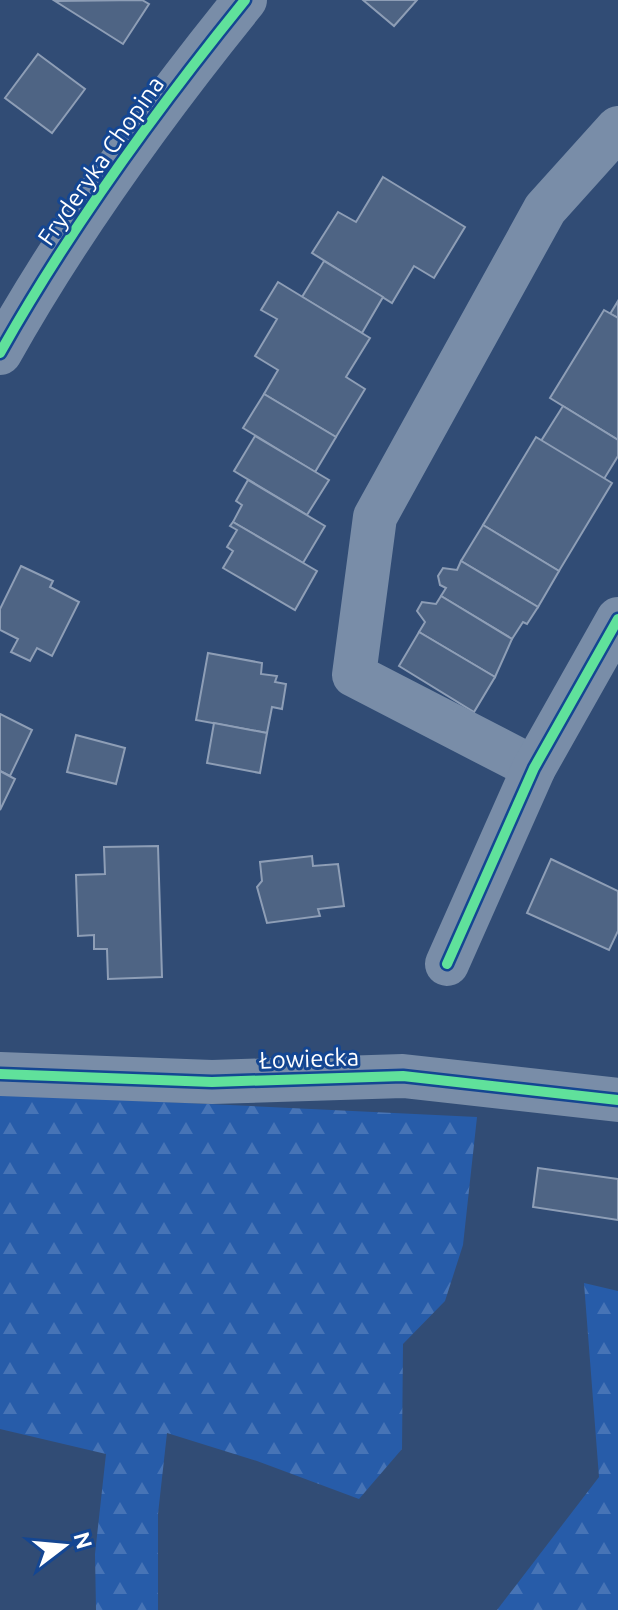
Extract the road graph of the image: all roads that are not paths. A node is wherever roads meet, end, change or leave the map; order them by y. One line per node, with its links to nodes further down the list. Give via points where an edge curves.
1 (245, 0): 3 (street, Fryderyka Chopina, via 133,144)
2 (618, 128): 5 (street, via 545,209 375,517 354,675)
3 (0, 353)
4 (618, 619): 5 (street)
5 (534, 768): 6 (street)
6 (447, 964)
7 (0, 1074): 8 (street, Łowiecka, via 212,1082 403,1076)
8 (618, 1100)

